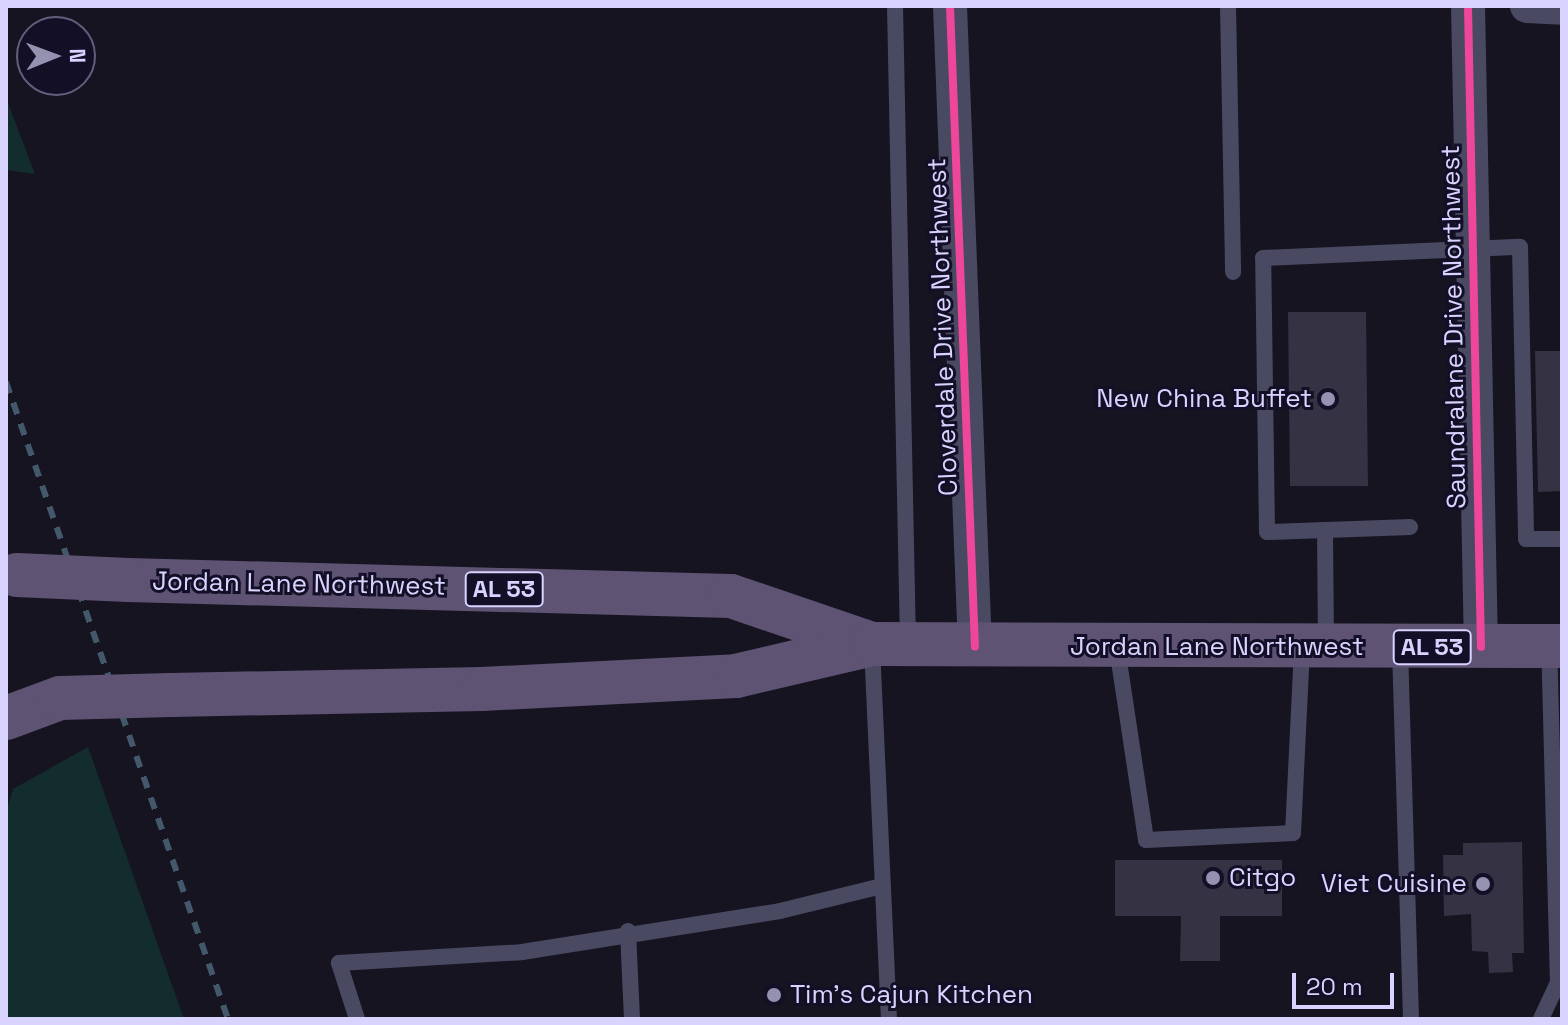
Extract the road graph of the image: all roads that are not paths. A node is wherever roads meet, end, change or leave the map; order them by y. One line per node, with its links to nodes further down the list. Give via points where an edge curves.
1 (895, 6): 13 (lane)
2 (950, 6): 15 (street, Cloverdale Drive Northwest)
3 (1228, 6): 8 (lane)
4 (1468, 6): 7 (street, Saundralane Drive Northwest)
5 (1527, 6): 6 (street)
6 (1562, 8)
7 (1471, 248): 10 (lane, via 1263,258 1267,532); 11 (lane, via 1520,247 1526,539); 18 (street, Saundralane Drive Northwest)
8 (1233, 272)
9 (1410, 527): 10 (lane)
10 (1325, 530): 16 (lane)
11 (1562, 539)
12 (12, 575): 13 (main road, Jordan Lane Northwest / AL 53, bridge, via 731,596)
13 (890, 645): 15 (main road, Jordan Lane Northwest / AL 53); 20 (main road, Jordan Lane Northwest / AL 53, bridge, via 736,676 482,689); 23 (lane)
14 (1555, 646): 18 (main road, Jordan Lane Northwest / AL 53); 29 (lane, via 1558,983)
15 (975, 647): 19 (main road, Jordan Lane Northwest / AL 53)
16 (1314, 647): 17 (main road, Jordan Lane Northwest / AL 53); 19 (main road, Jordan Lane Northwest / AL 53); 19 (lane, via 1293,833 1146,840)
17 (1400, 647): 18 (main road, Jordan Lane Northwest / AL 53); 28 (lane)
18 (1481, 647)
19 (1117, 648)
20 (60, 698): 21 (main road, Jordan Lane Northwest); 22 (main road, AL 53)
21 (6, 699)
22 (6, 718)
23 (882, 886): 24 (lane, via 780,911); 27 (lane)
24 (628, 931): 25 (lane, via 522,952 339,963); 26 (lane)
25 (357, 1019)
26 (632, 1019)
27 (889, 1019)
28 (1411, 1019)
29 (1541, 1019)

